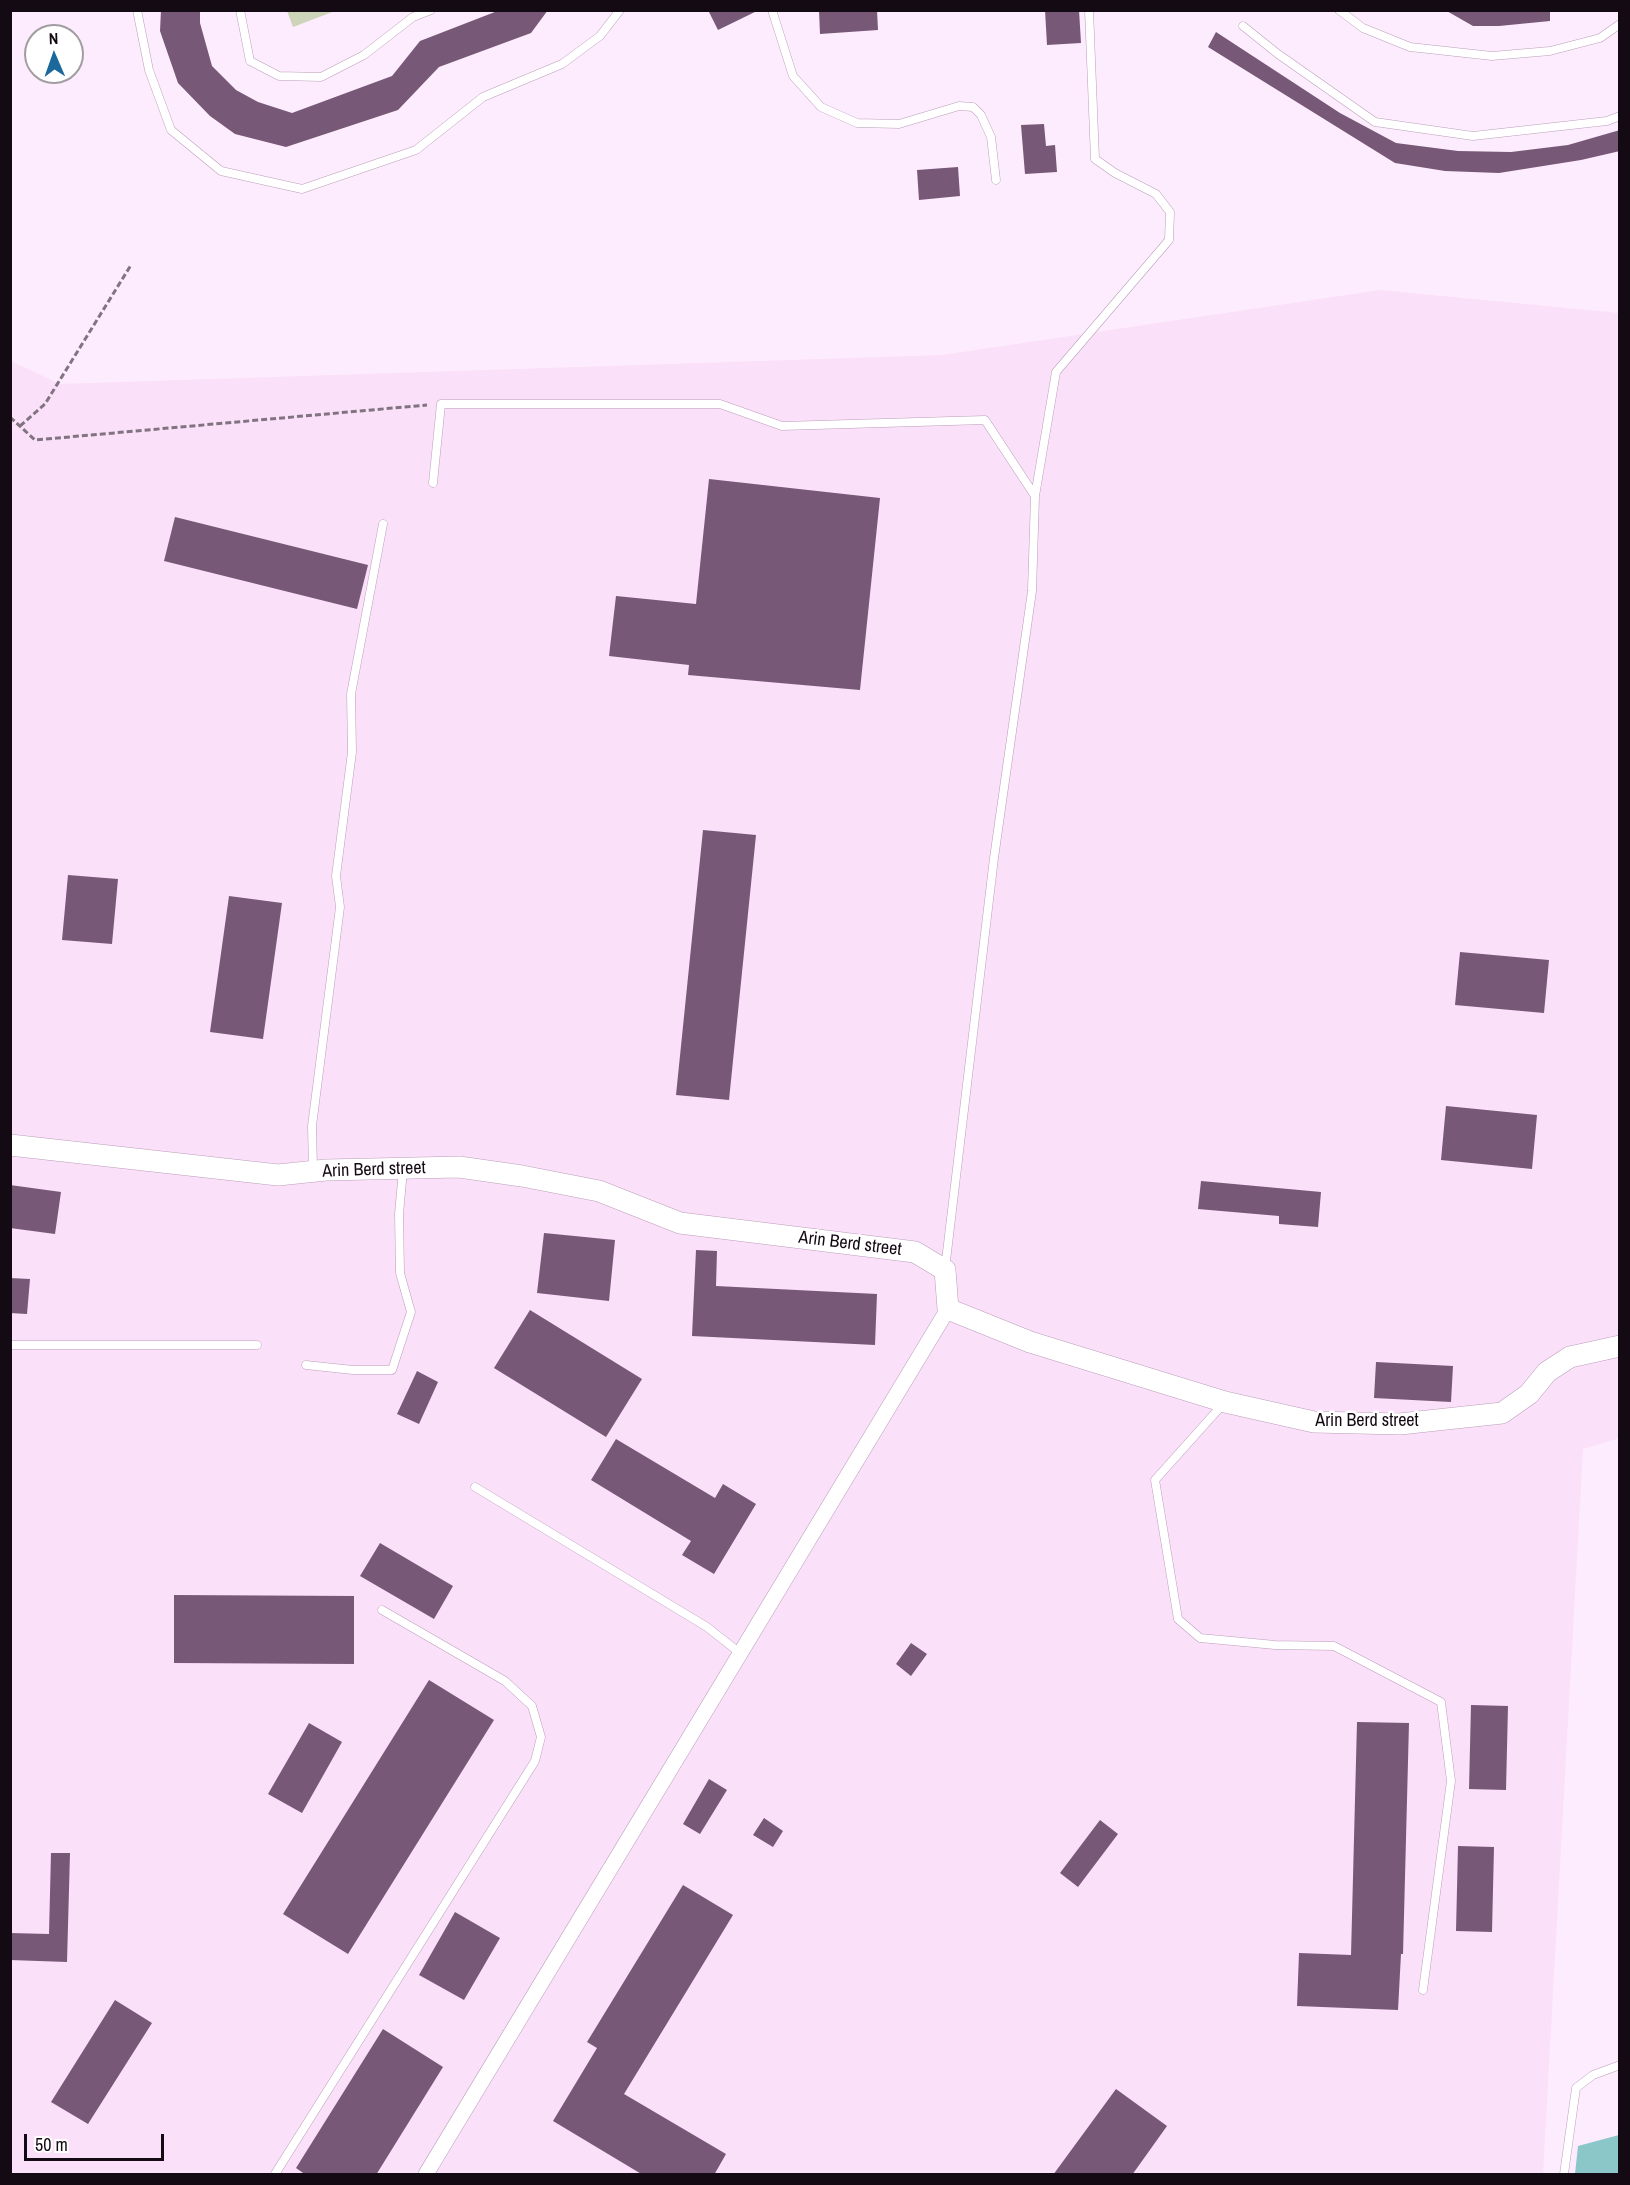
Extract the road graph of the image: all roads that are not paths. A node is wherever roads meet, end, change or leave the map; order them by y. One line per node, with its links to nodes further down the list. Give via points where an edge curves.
1 (137, 10): 4 (lane, via 149,70 171,130 221,171 302,189 416,150 483,97 562,64 600,36)
2 (240, 10): 3 (lane, via 250,61 279,76 321,77 364,55 413,17)
3 (431, 10)
4 (620, 10)
5 (772, 10): 11 (lane, via 793,76 821,107 857,123 899,124 959,106 973,108 981,115 991,137)
6 (1089, 10): 13 (lane, via 1095,159 1156,194 1170,212 1168,240 1056,372)
7 (1339, 10): 8 (lane, via 1363,28 1410,47 1492,56 1550,51 1600,38)
8 (1620, 24)
9 (1243, 26): 10 (lane, via 1375,123 1473,136 1607,121)
10 (1620, 116)
11 (996, 180)
12 (433, 483): 13 (lane, via 441,404 720,404 782,426 984,420)
13 (1035, 496): 18 (lane, via 1032,591 994,858)
14 (383, 524): 17 (lane, via 351,694 352,752 336,876 340,907 312,1126)
15 (10, 1145): 17 (street, Arin Berd street, via 279,1175)
16 (404, 1168): 17 (street, Arin Berd street); 18 (street, Arin Berd street, via 459,1167 522,1176 599,1191 680,1223 915,1252); 23 (lane, via 399,1214 400,1273 411,1312 392,1370)
17 (313, 1172)
18 (945, 1270): 19 (street)
19 (948, 1309): 24 (street, Arin Berd street, via 1030,1342); 27 (street)
20 (10, 1345): 21 (lane)
21 (257, 1345)
22 (1620, 1346): 24 (street, Arin Berd street, via 1570,1357 1547,1372 1529,1394 1503,1413 1400,1424 1314,1422)
23 (306, 1365)
24 (1225, 1402): 28 (lane, via 1155,1480 1178,1619 1200,1638 1334,1646 1441,1702 1451,1781)
25 (475, 1487): 27 (lane, via 707,1627)
26 (382, 1610): 30 (lane, via 505,1681 532,1706 541,1737 535,1761)
27 (740, 1653): 31 (street)
28 (1422, 1990)
29 (1620, 2065): 32 (lane, via 1593,2075 1576,2088)
30 (275, 2175)
31 (426, 2175)
32 (1564, 2175)

